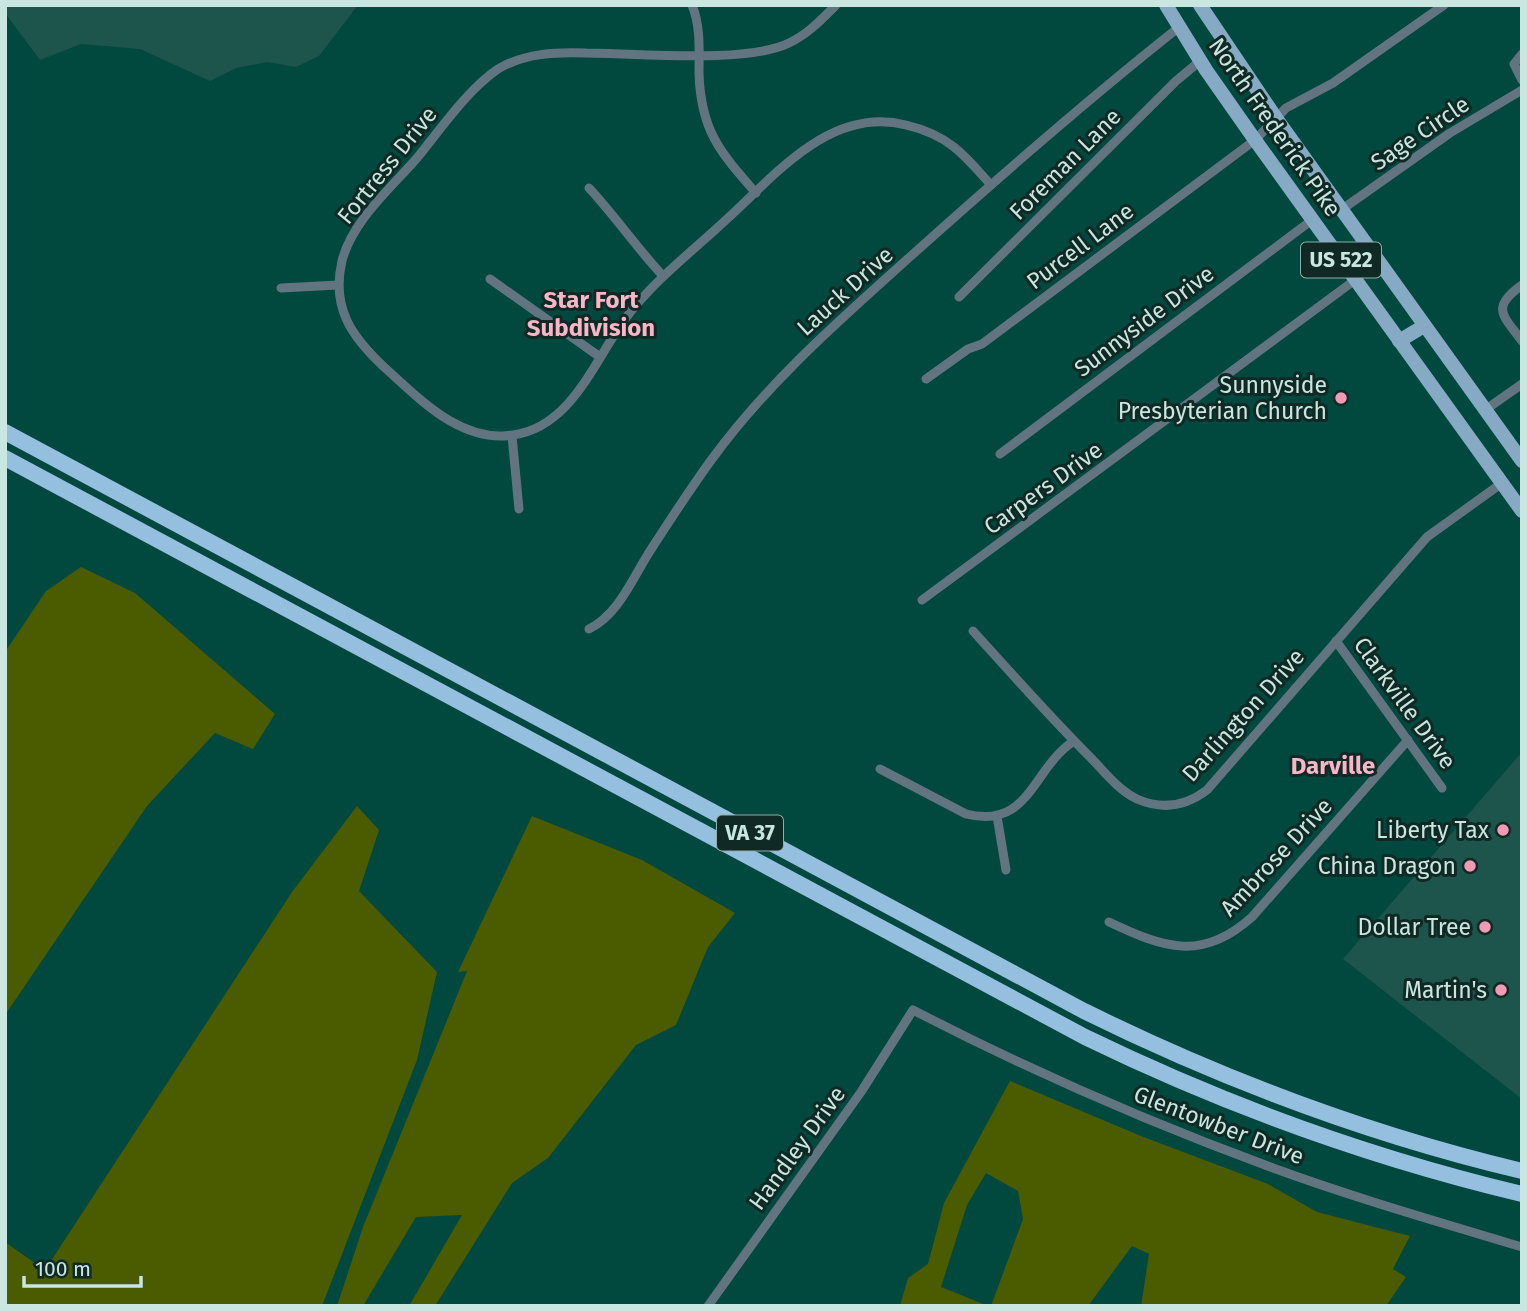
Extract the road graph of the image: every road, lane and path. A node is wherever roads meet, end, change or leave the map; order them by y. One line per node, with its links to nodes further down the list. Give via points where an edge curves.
1 (692, 5): 8 (street)
2 (836, 5): 8 (street, Fortress Drive, via 810,30 786,44 752,52)
3 (1166, 5): 6 (main road, North Frederick Pike / US 522)
4 (1200, 5): 12 (main road, North Frederick Pike / US 522)
5 (1444, 5): 12 (street, Purcell Lane)
6 (1178, 28): 9 (main road, North Frederick Pike / US 522); 14 (street, Lauck Drive)
7 (1522, 54): 10 (street, via 1514,64)
8 (699, 55): 16 (street, via 701,103 709,132); 22 (street, Fortress Drive, via 561,52 532,56 499,69 472,93 356,230 342,260)
9 (1200, 61): 13 (main road, North Frederick Pike / US 522); 25 (street, Foreman Lane)
10 (1522, 80)
11 (1522, 90): 17 (street, Sage Circle, via 1450,133)
12 (1276, 118): 13 (street, Purcell Lane); 17 (main road, North Frederick Pike / US 522)
13 (1255, 140): 18 (main road, North Frederick Pike / US 522); 30 (street, Purcell Lane, via 982,344)
14 (991, 185): 16 (street, via 964,156 936,136 904,124 873,121 820,138); 42 (street, Lauck Drive, via 766,391 711,460 615,608)
15 (589, 188): 19 (street)
16 (756, 192): 19 (street)
17 (1341, 209): 26 (main road, North Frederick Pike / US 522)
18 (1312, 220): 21 (main road, North Frederick Pike / US 522); 35 (street, Sunnyside Drive)
19 (663, 276): 29 (street, via 627,316)
20 (490, 279): 29 (street)
21 (1355, 280): 27 (main road, North Frederick Pike / US 522); 41 (street, Carpers Drive)
22 (338, 285): 24 (street); 34 (street, Fortress Drive, via 355,338 433,410 463,427)
23 (1522, 285): 28 (street, via 1502,306)
24 (281, 288)
25 (959, 297)
26 (1424, 326): 27 (main road); 32 (main road, North Frederick Pike / US 522)
27 (1399, 341): 38 (main road, North Frederick Pike / US 522)
28 (1522, 341)
29 (600, 357): 34 (street, via 555,415)
30 (926, 379)
31 (1522, 384): 32 (street)
32 (1485, 410): 37 (main road, North Frederick Pike / US 522)
33 (5, 432): 53 (highway, VA 37, via 1084,1011 1237,1081 1423,1145)
34 (512, 436): 39 (street)
35 (1000, 454)
36 (5, 458): 54 (highway, VA 37, via 1085,1037 1211,1094 1324,1137)
37 (1522, 461)
38 (1502, 483): 40 (main road, North Frederick Pike / US 522); 44 (street, Darlington Drive, via 1427,537)
39 (519, 509)
40 (1522, 511)
41 (922, 600)
42 (589, 629)
43 (973, 631): 46 (street, Darlington Drive)
44 (1336, 641): 45 (street, Clarkville Drive); 46 (street, Darlington Drive, via 1207,790 1186,803 1157,805 1135,798)
45 (1408, 740): 48 (street, Clarkville Drive); 51 (street, Ambrose Drive, via 1252,917 1232,933 1200,946 1177,947 1153,942)
46 (1074, 741): 49 (street, via 1059,752 1020,804)
47 (880, 769): 49 (street, via 966,814)
48 (1442, 788)
49 (997, 816): 50 (street)
50 (1006, 870)
51 (1109, 922)
52 (913, 1010): 55 (street, Glentowber Drive, via 1202,1141 1344,1193); 56 (street, Handley Drive, via 861,1092)
53 (1522, 1170)
54 (1522, 1194)
55 (1522, 1247)
56 (708, 1306)

